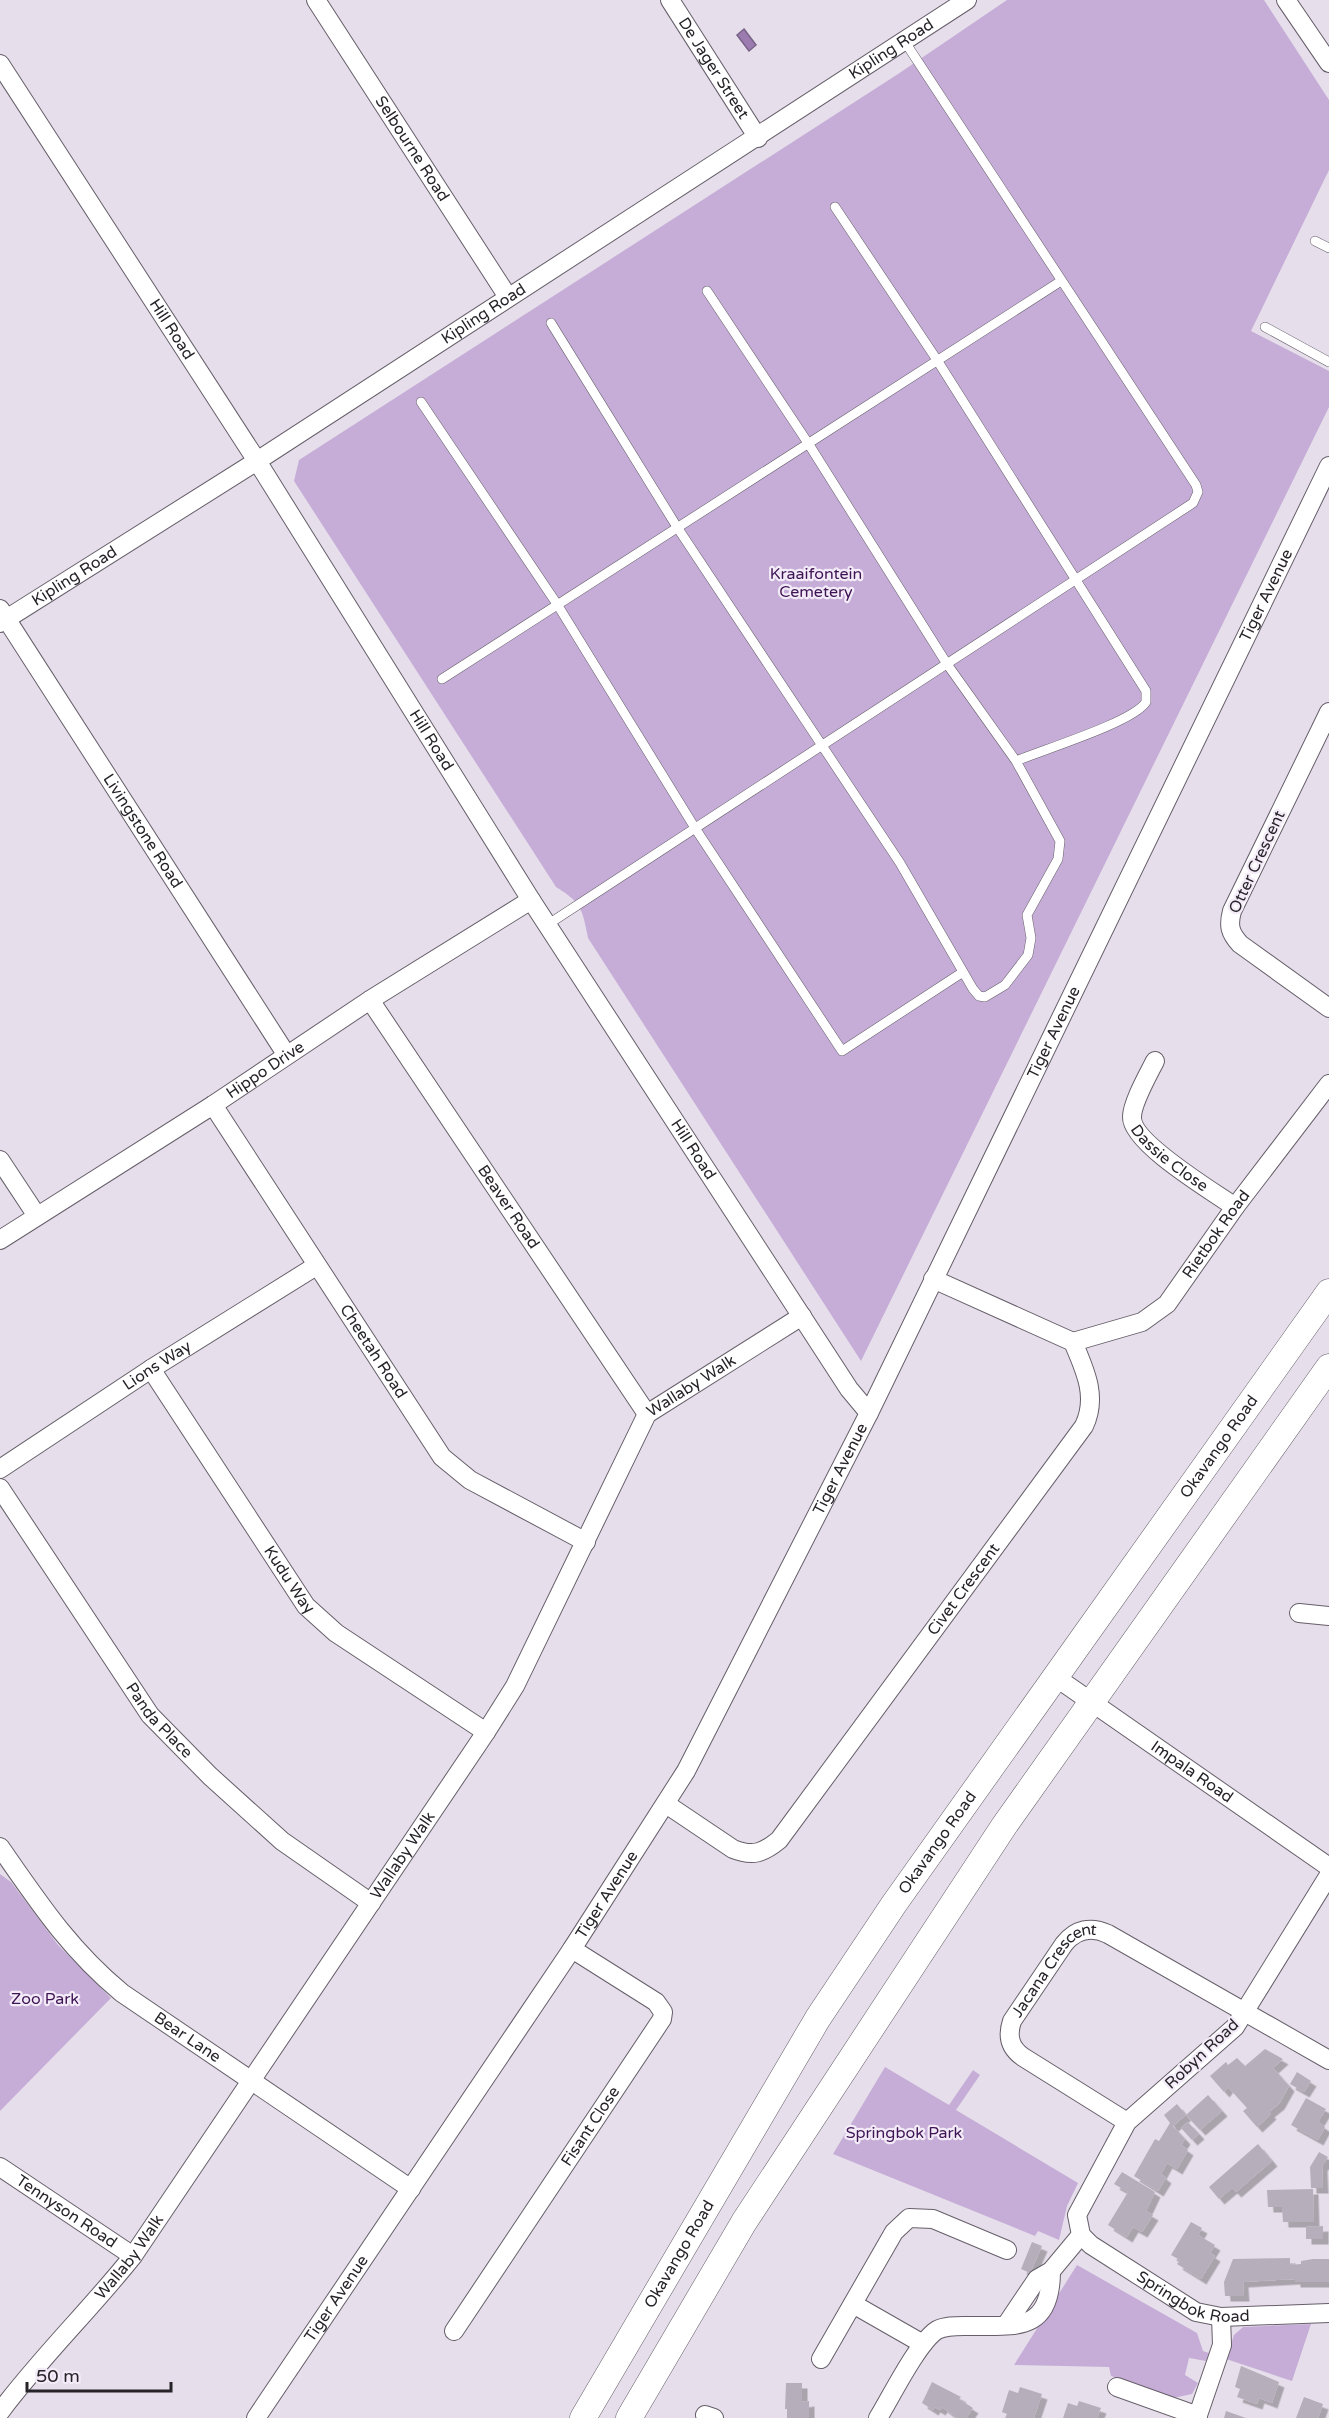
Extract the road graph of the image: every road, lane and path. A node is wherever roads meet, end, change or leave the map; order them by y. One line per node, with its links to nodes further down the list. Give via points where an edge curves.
1 (316, 0): 14 (street, Selbourne Road)
2 (670, 0): 8 (street, De Jager Street)
3 (967, 0): 5 (street, Kipling Road)
4 (1286, 0): 6 (street)
5 (905, 42): 8 (street, Kipling Road); 12 (lane)
6 (1329, 63)
7 (0, 64): 21 (street, Hill Road)
8 (758, 138): 14 (street, Kipling Road)
9 (835, 207): 17 (lane)
10 (1316, 241): 11 (lane)
11 (1329, 248)
12 (1061, 281): 17 (lane); 24 (lane, via 1198,492 1193,504)
13 (707, 291): 20 (lane)
14 (508, 297): 21 (street, Kipling Road)
15 (551, 323): 23 (lane)
16 (1265, 327): 18 (lane)
17 (937, 360): 20 (lane); 24 (lane)
18 (1329, 362)
19 (421, 402): 25 (lane)
20 (808, 443): 23 (lane); 27 (lane)
21 (257, 461): 26 (street, Kipling Road); 33 (street, Hill Road)
22 (1329, 466): 47 (street, Tiger Avenue)
23 (677, 527): 25 (lane); 30 (lane)
24 (1075, 580): 27 (lane); 31 (lane, via 1146,691 1146,702 1136,713 1099,730)
25 (557, 604): 28 (lane); 32 (lane)
26 (2, 617): 38 (street, Livingstone Road)
27 (947, 664): 30 (lane); 31 (lane)
28 (442, 679)
29 (1329, 712): 37 (street, Otter Crescent, via 1232,911 1229,926 1240,944)
30 (821, 746): 32 (lane); 35 (lane, via 900,863)
31 (1016, 761): 35 (lane, via 1061,849 1027,915 1030,948 1017,971 1005,985 983,998 976,994)
32 (695, 828): 34 (lane); 35 (lane, via 842,1051)
33 (531, 900): 34 (street, Hill Road); 36 (street, Hippo Drive)
34 (547, 925): 49 (street, Hill Road)
35 (963, 972)
36 (370, 1000): 38 (street, Hippo Drive); 54 (street, Beaver Road)
37 (1329, 1008)
38 (286, 1054): 41 (street, Hippo Drive)
39 (1155, 1061): 43 (street, Dassie Close, via 1132,1113 1135,1131)
40 (1329, 1084): 43 (street, Rietbok Road)
41 (213, 1105): 44 (street, Hippo Drive); 46 (street, Cheetah Road)
42 (0, 1160): 44 (street)
43 (1235, 1207): 50 (street, Rietbok Road, via 1177,1292 1157,1313 1142,1322)
44 (37, 1216): 45 (street, Hippo Drive)
45 (0, 1240)
46 (316, 1266): 52 (street, Lions Way); 57 (street, Cheetah Road, via 442,1457 470,1480)
47 (933, 1279): 50 (street); 53 (street, Tiger Avenue)
48 (1329, 1292): 60 (main road, Okavango Road)
49 (802, 1316): 53 (street, Hill Road); 54 (street, Wallaby Walk)
50 (1073, 1342): 63 (street, Civet Crescent, via 1090,1390 1091,1404 1084,1426 780,1840 756,1855 744,1854)
51 (1329, 1367): 61 (main road)
52 (151, 1369): 55 (street, Lions Way); 62 (street, Kudu Way, via 318,1619)
53 (868, 1413): 63 (street, Tiger Avenue)
54 (647, 1414): 57 (street, Wallaby Walk)
55 (0, 1469)
56 (0, 1488): 67 (street, Panda Place, via 150,1715 282,1841)
57 (586, 1542): 62 (street, Wallaby Walk, via 515,1686)
58 (1299, 1613): 59 (street)
59 (1329, 1616)
60 (1054, 1676): 61 (street, Impala Road); 88 (main road, Okavango Road, via 818,2018)
61 (1092, 1703): 65 (street, Impala Road); 89 (main road, via 1004,1826 744,2222)
62 (486, 1732): 67 (street, Wallaby Walk)
63 (666, 1804): 68 (street, Tiger Avenue)
64 (0, 1848): 71 (street, Bear Lane, via 58,1930 89,1966 122,1994)
65 (1329, 1867)
66 (1329, 1875): 69 (street, Robyn Road)
67 (371, 1903): 71 (street, Wallaby Walk)
68 (572, 1949): 74 (street, Tiger Avenue); 81 (street, Fisant Close, via 656,2002 663,2012 662,2019)
69 (1245, 2011): 70 (street, Jacana Crescent); 72 (street, Robyn Road, via 1235,2027); 72 (street, Jacana Crescent, via 1101,1930 1084,1929 1069,1938 1012,2021 1011,2043 1023,2057)
70 (1329, 2060)
71 (252, 2083): 74 (street, Bear Lane); 77 (street, Wallaby Walk)
72 (1127, 2122): 75 (street, Robyn Road, via 1078,2208)
73 (0, 2167): 77 (street, Tennyson Road)
74 (411, 2188): 87 (street, Tiger Avenue)
75 (1080, 2231): 80 (street, Springbok Road, via 1091,2245 1190,2309); 82 (street, via 1051,2271 1037,2279 1006,2325 947,2327)
76 (1007, 2250): 78 (street, via 933,2220 909,2218 894,2232)
77 (133, 2256): 85 (street, Wallaby Walk, via 47,2352)
78 (853, 2304): 82 (street); 83 (street)
79 (1329, 2313): 80 (street, Springbok Road)
80 (1221, 2317): 86 (street, via 1222,2345)
81 (454, 2331)
82 (923, 2344): 90 (street)
83 (821, 2360)
84 (1117, 2387): 86 (street)
85 (0, 2412)
86 (1197, 2417)
87 (256, 2418)
88 (583, 2418)
89 (629, 2418)
90 (878, 2418)

